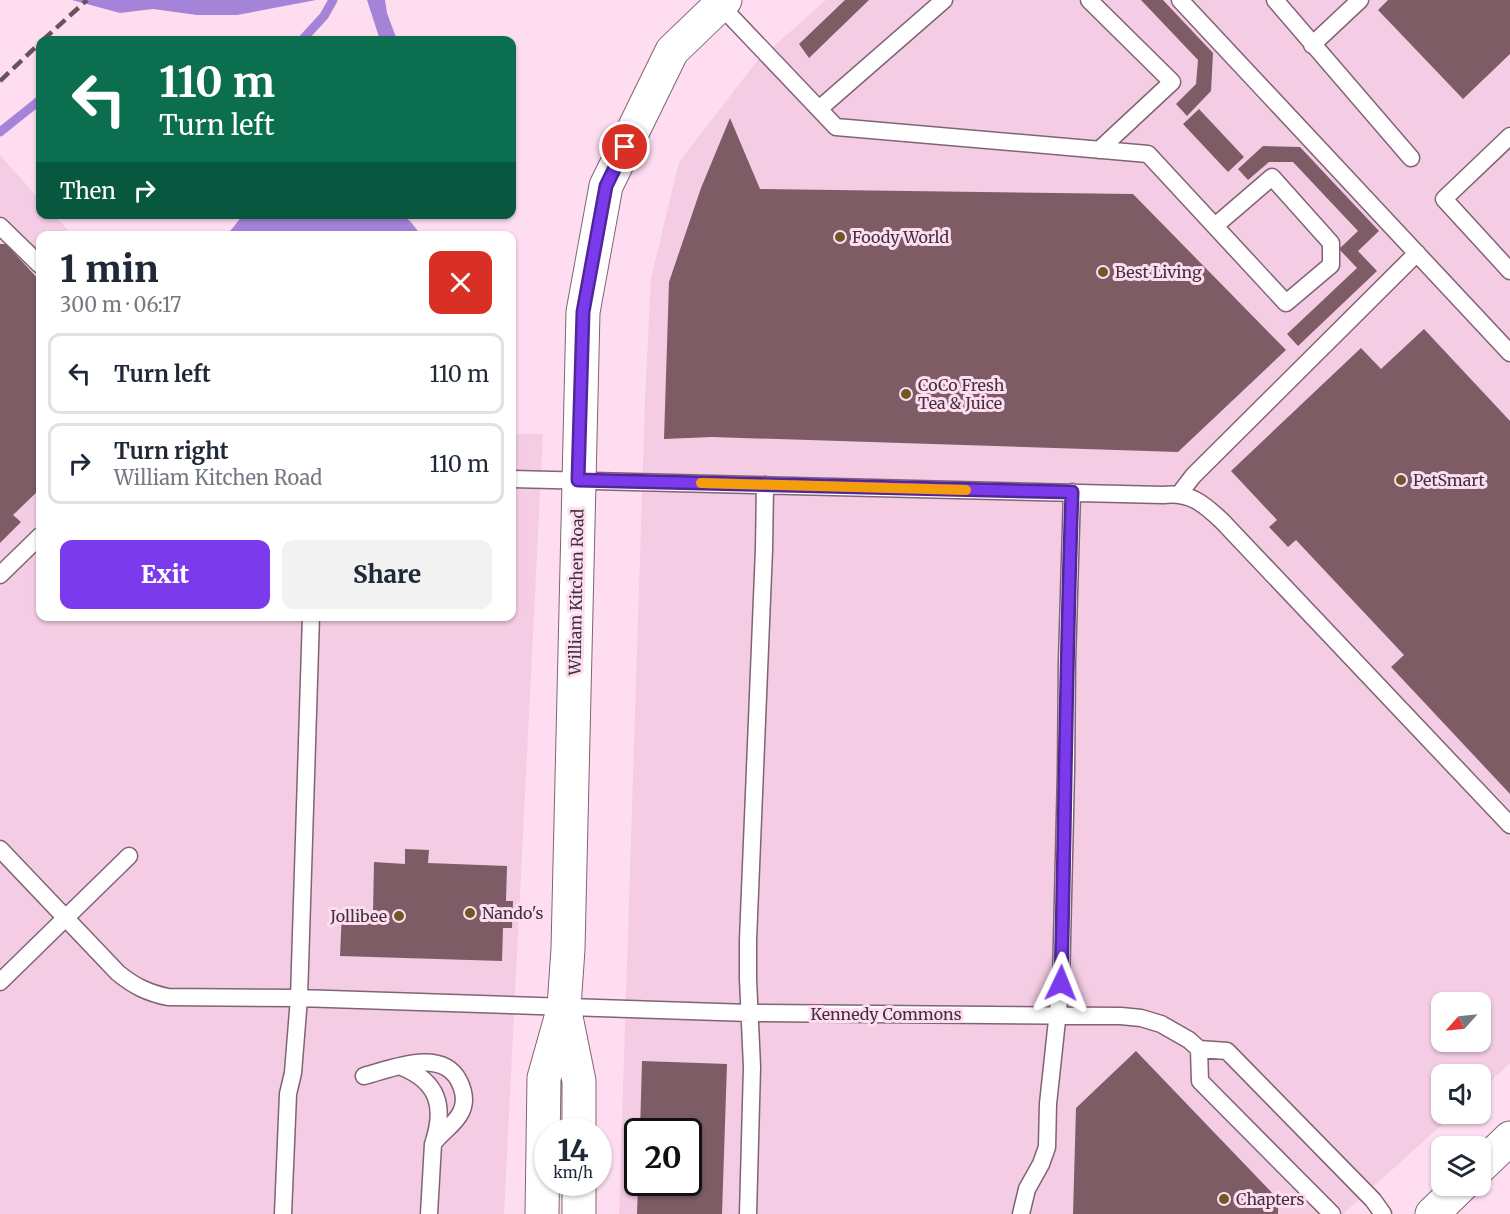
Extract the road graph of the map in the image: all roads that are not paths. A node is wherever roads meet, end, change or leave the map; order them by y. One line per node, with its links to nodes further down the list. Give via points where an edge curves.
1 (944, 0): 8 (lane)
2 (1089, 0): 10 (lane, via 1172,82)
3 (1180, 0): 14 (lane)
4 (1275, 0): 7 (lane)
5 (1360, 0): 7 (lane)
6 (722, 2): 8 (lane); 19 (street, William Kitchen Road, via 672,51 606,186 583,312)
7 (1312, 45): 11 (lane)
8 (819, 109): 10 (lane, via 836,127)
9 (1509, 138): 16 (lane, via 1444,199)
10 (1099, 150): 13 (lane, via 1148,154)
11 (1411, 158)
12 (0, 226): 15 (lane)
13 (1215, 226): 13 (lane, via 1286,303 1331,265 1331,243 1272,177)
14 (1417, 253): 17 (lane); 22 (lane)
15 (36, 261)
16 (1510, 271)
17 (1510, 353)
18 (516, 478): 19 (lane)
19 (578, 480): 20 (lane); 32 (street, William Kitchen Road)
20 (765, 485): 21 (lane); 33 (lane, via 748,940)
21 (1072, 492): 22 (lane); 34 (lane, via 1061,983)
22 (1180, 493): 26 (lane, via 1205,506 1222,521)
23 (36, 540): 24 (lane)
24 (0, 575)
25 (311, 621): 31 (lane)
26 (1510, 825)
27 (0, 849): 29 (lane, Kennedy Commons)
28 (129, 856): 29 (lane)
29 (67, 917): 30 (lane); 31 (lane, Kennedy Commons, via 118,974 146,992 168,997)
30 (0, 982)
31 (299, 998): 32 (lane, Kennedy Commons); 44 (lane, via 288,1094)
32 (564, 1007): 33 (lane, Kennedy Commons); 38 (street, William Kitchen Road, via 579,1081); 46 (street, William Kitchen Road, via 544,1078)
33 (749, 1013): 34 (lane, Kennedy Commons); 48 (lane, via 752,1089)
34 (1057, 1014): 35 (lane, Kennedy Commons, via 1141,1018 1170,1029); 49 (lane, via 1047,1147 1027,1189)
35 (1199, 1049): 50 (lane, via 1200,1081); 51 (lane, Kennedy Commons, via 1227,1051)
36 (402, 1067): 37 (lane); 40 (lane, via 428,1083 437,1099 440,1116); 40 (lane, via 421,1062 443,1065 461,1084 464,1103 459,1117)
37 (364, 1076)
38 (579, 1118)
39 (1510, 1138): 41 (street)
40 (433, 1144): 45 (lane)
41 (1491, 1156)
42 (579, 1196): 47 (street)
43 (1451, 1196): 52 (street)
44 (283, 1214)
45 (429, 1214)
46 (542, 1214)
47 (579, 1214)
48 (748, 1214)
49 (1021, 1214)
50 (1332, 1214)
51 (1383, 1214)
52 (1432, 1214)

